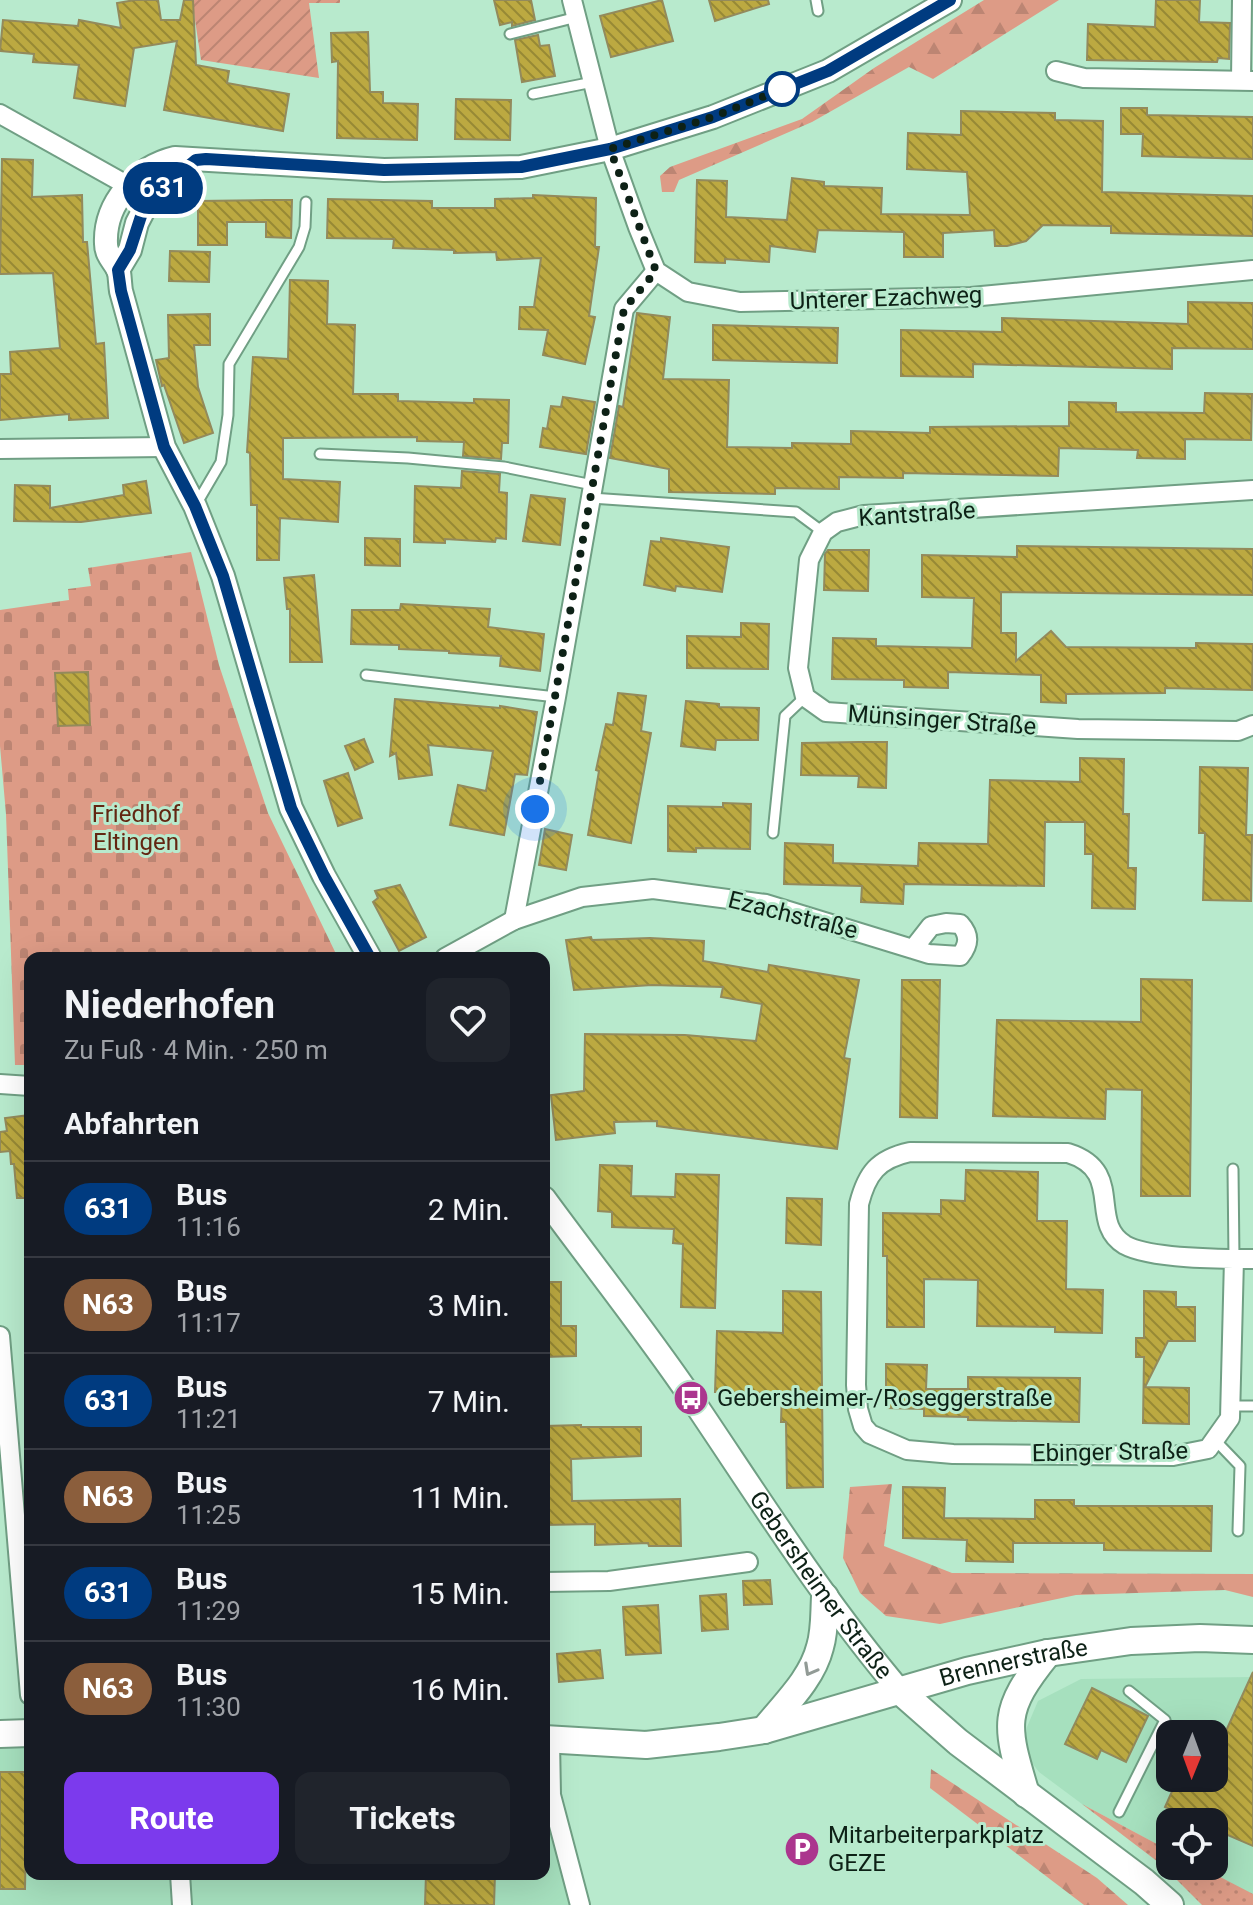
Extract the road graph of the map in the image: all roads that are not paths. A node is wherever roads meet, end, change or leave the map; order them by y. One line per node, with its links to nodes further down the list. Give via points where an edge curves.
1 (950, 0): 10 (street, via 828,71 713,117)
2 (1242, 0): 6 (street)
3 (574, 8): 4 (lane); 7 (street)
4 (510, 34)
5 (1056, 71): 6 (street, via 1084,78)
6 (1247, 80)
7 (593, 82): 8 (lane); 10 (street)
8 (533, 94)
9 (0, 114): 12 (street)
10 (610, 149): 11 (street, via 521,167 384,170); 17 (street)
11 (196, 160): 12 (street, via 161,161); 13 (street)
12 (127, 186): 13 (street); 15 (street, via 108,224 108,257)
13 (150, 198): 15 (street)
14 (306, 202): 23 (lane, via 299,247 229,364 221,462)
15 (118, 270): 18 (street)
16 (1253, 270): 17 (street, Unterer Ezachweg, via 971,297 740,302 688,292)
17 (656, 271): 22 (street, via 624,309)
18 (164, 447): 19 (street); 23 (street)
19 (0, 449)
20 (320, 454): 22 (lane, via 504,467)
21 (1253, 490): 24 (street, Kantstraße, via 864,515)
22 (592, 492): 24 (lane, via 796,512); 26 (street)
23 (195, 506): 32 (street, via 223,576 291,808)
24 (823, 532): 27 (street, via 809,560 798,668)
25 (366, 675): 26 (lane)
26 (556, 697): 30 (street)
27 (805, 697): 28 (street, Münsinger Straße, via 826,712 898,719 1078,729 1238,731); 29 (lane, via 785,716)
28 (1253, 725)
29 (773, 833)
30 (514, 920): 31 (street, Ezachstraße, via 582,897 653,889 766,904); 33 (street, Ezachstraße)
31 (913, 949)
32 (367, 952)
33 (456, 952)
34 (0, 1084): 35 (street)
35 (24, 1086)
36 (1233, 1169): 38 (lane)
37 (550, 1206): 47 (street, Gebersheimer Straße, via 691,1398)
38 (1234, 1259): 39 (street); 41 (street, Ebinger Straße); 43 (street, Ebinger Straße, via 1146,1253 1126,1245 1108,1220 1100,1175 1084,1158 1068,1153 910,1152 886,1158 865,1183 859,1204 856,1385 858,1409 870,1434 907,1450 953,1454 1173,1456 1208,1449)
39 (1253, 1259)
40 (0, 1336): 48 (street)
41 (1230, 1406): 42 (lane); 43 (street, Ebinger Straße, via 1230,1418)
42 (1253, 1406)
43 (1215, 1440): 44 (lane, via 1240,1466)
44 (1238, 1531)
45 (748, 1562): 46 (street, via 609,1581)
46 (550, 1582)
47 (825, 1597): 51 (street, Gebersheimer Straße); 53 (main road, one-way to 53, via 820,1648 808,1676)
48 (24, 1623)
49 (1253, 1640): 50 (main road, Brennerstraße, via 1131,1641)
50 (1048, 1653): 51 (main road, Brennerstraße); 58 (main road, via 1026,1681 1011,1713 1011,1742)
51 (900, 1691): 53 (main road, Brennerstraße); 58 (main road, Gebersheimer Straße)
52 (1129, 1691): 59 (lane, via 1165,1720)
53 (764, 1730): 56 (main road, Brennerstraße, via 646,1745)
54 (24, 1732): 55 (main road)
55 (0, 1734)
56 (550, 1740)
57 (550, 1781): 62 (street)
58 (1026, 1794): 63 (main road, Gebersheimer Straße)
59 (1119, 1812)
60 (180, 1880): 61 (street)
61 (182, 1905)
62 (580, 1905)
63 (1170, 1905)

